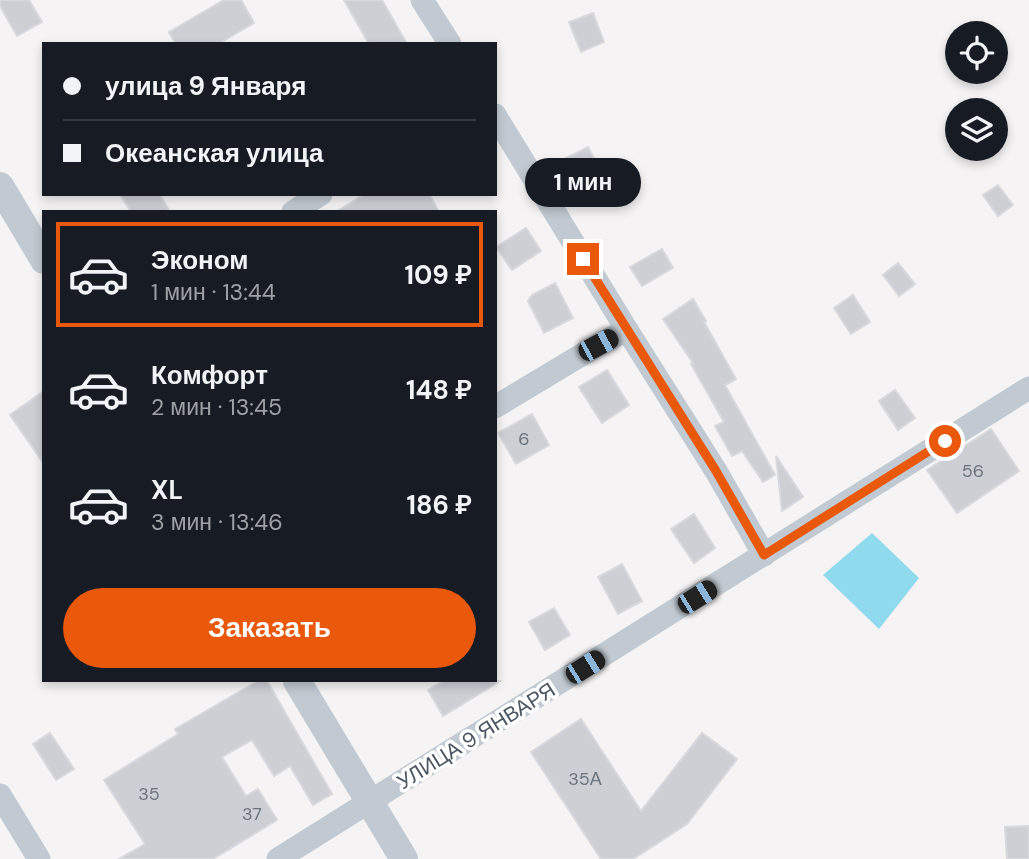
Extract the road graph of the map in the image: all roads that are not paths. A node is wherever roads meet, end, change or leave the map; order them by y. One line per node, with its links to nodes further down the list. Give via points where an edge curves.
1 (422, 0): 2 (street)
2 (449, 42)
3 (497, 118): 8 (street)
4 (0, 186): 7 (street)
5 (318, 196): 6 (street)
6 (296, 210)
7 (42, 257)
8 (627, 330): 10 (street); 11 (street)
9 (1029, 388): 11 (street, УЛИЦА 9 ЯНВАРЯ)
10 (497, 406)
11 (764, 555): 14 (street, УЛИЦА 9 ЯНВАРЯ)
12 (298, 682): 14 (street)
13 (0, 795): 15 (street)
14 (370, 803): 16 (street, УЛИЦА 9 ЯНВАРЯ); 17 (street)
15 (39, 859)
16 (278, 859)
17 (404, 859)

